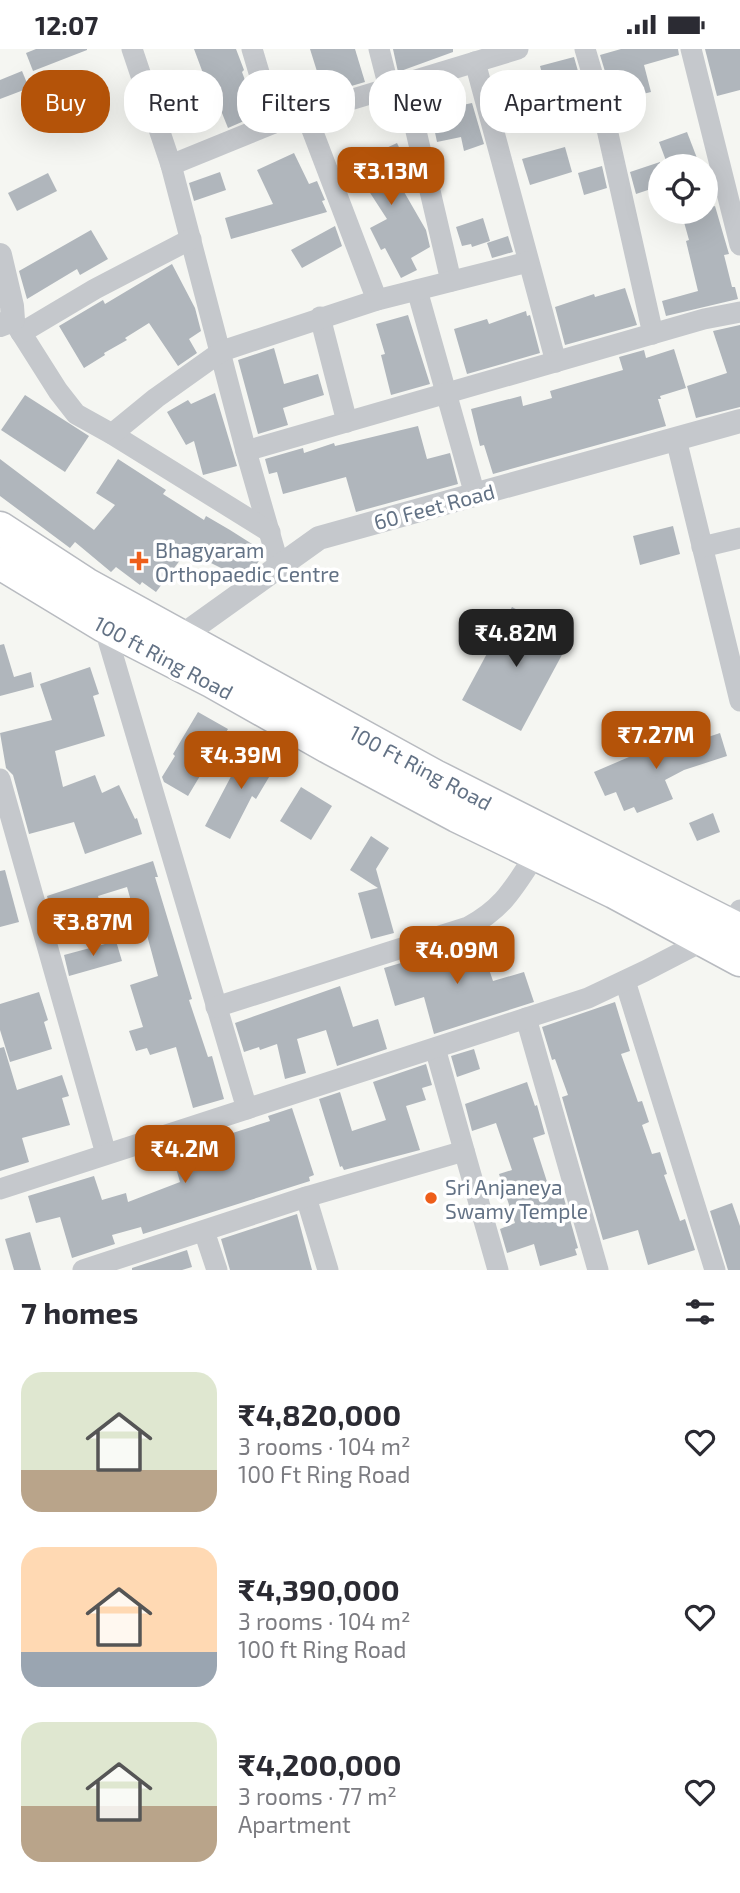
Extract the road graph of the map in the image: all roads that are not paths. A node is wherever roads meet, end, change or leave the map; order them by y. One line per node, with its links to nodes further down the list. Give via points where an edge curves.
1 (132, 49): 14 (street)
2 (252, 49): 8 (street)
3 (379, 49): 9 (street)
4 (518, 49): 7 (street)
5 (585, 49): 25 (street)
6 (691, 49): 16 (street)
7 (474, 62): 10 (street); 18 (street)
8 (258, 70)
9 (389, 70)
10 (448, 70)
11 (250, 133): 14 (street)
12 (313, 133): 21 (street)
13 (410, 133): 19 (street)
14 (172, 165): 15 (street)
15 (191, 239): 24 (street); 26 (street)
16 (740, 245)
17 (0, 255): 24 (street)
18 (528, 262): 19 (street); 27 (street)
19 (451, 281): 20 (street)
20 (417, 289): 21 (street); 28 (street)
21 (377, 300): 23 (street)
22 (740, 312): 25 (street)
23 (320, 317): 26 (street); 30 (street)
24 (11, 326): 31 (street, via 76,414)
25 (653, 334): 27 (street)
26 (222, 351): 31 (street); 33 (street)
27 (556, 362): 28 (street)
28 (447, 392): 30 (street); 34 (street)
29 (740, 421): 32 (street, 60 Feet Road)
30 (347, 422): 33 (street)
31 (111, 434): 36 (street)
32 (676, 439): 34 (street, 60 Feet Road); 38 (street)
33 (246, 451): 36 (street)
34 (475, 495): 40 (street, 60 Feet Road, via 319,538)
35 (0, 528): 42 (main road, 100 Ft Ring Road)
36 (270, 533): 40 (street)
37 (740, 538): 38 (street)
38 (702, 547): 43 (street)
39 (0, 563): 41 (main road, 100 ft Ring Road)
40 (279, 566): 42 (street, 60 Feet Road)
41 (104, 626): 42 (main road, 100 ft Ring Road); 50 (street)
42 (170, 645): 45 (main road, 100 ft Ring Road, via 213,682 339,754); 46 (main road, 100 Ft Ring Road)
43 (740, 701)
44 (0, 779): 55 (street)
45 (536, 854): 47 (main road, 100 ft Ring Road); 50 (street, via 501,905 468,927)
46 (737, 922): 47 (street)
47 (702, 941): 48 (main road, 100 ft Ring Road); 49 (street)
48 (740, 960)
49 (625, 981): 51 (street); 64 (street)
50 (216, 1007): 53 (street)
51 (526, 1018): 52 (street); 63 (street)
52 (435, 1048): 53 (street); 54 (street)
53 (247, 1109): 55 (street)
54 (464, 1151): 57 (street); 62 (street)
55 (106, 1154): 56 (street)
56 (0, 1188)
57 (306, 1197): 58 (street); 61 (street)
58 (204, 1231): 59 (street); 60 (street)
59 (95, 1268)
60 (217, 1270)
61 (328, 1270)
62 (498, 1270)
63 (598, 1270)
64 (716, 1270)

